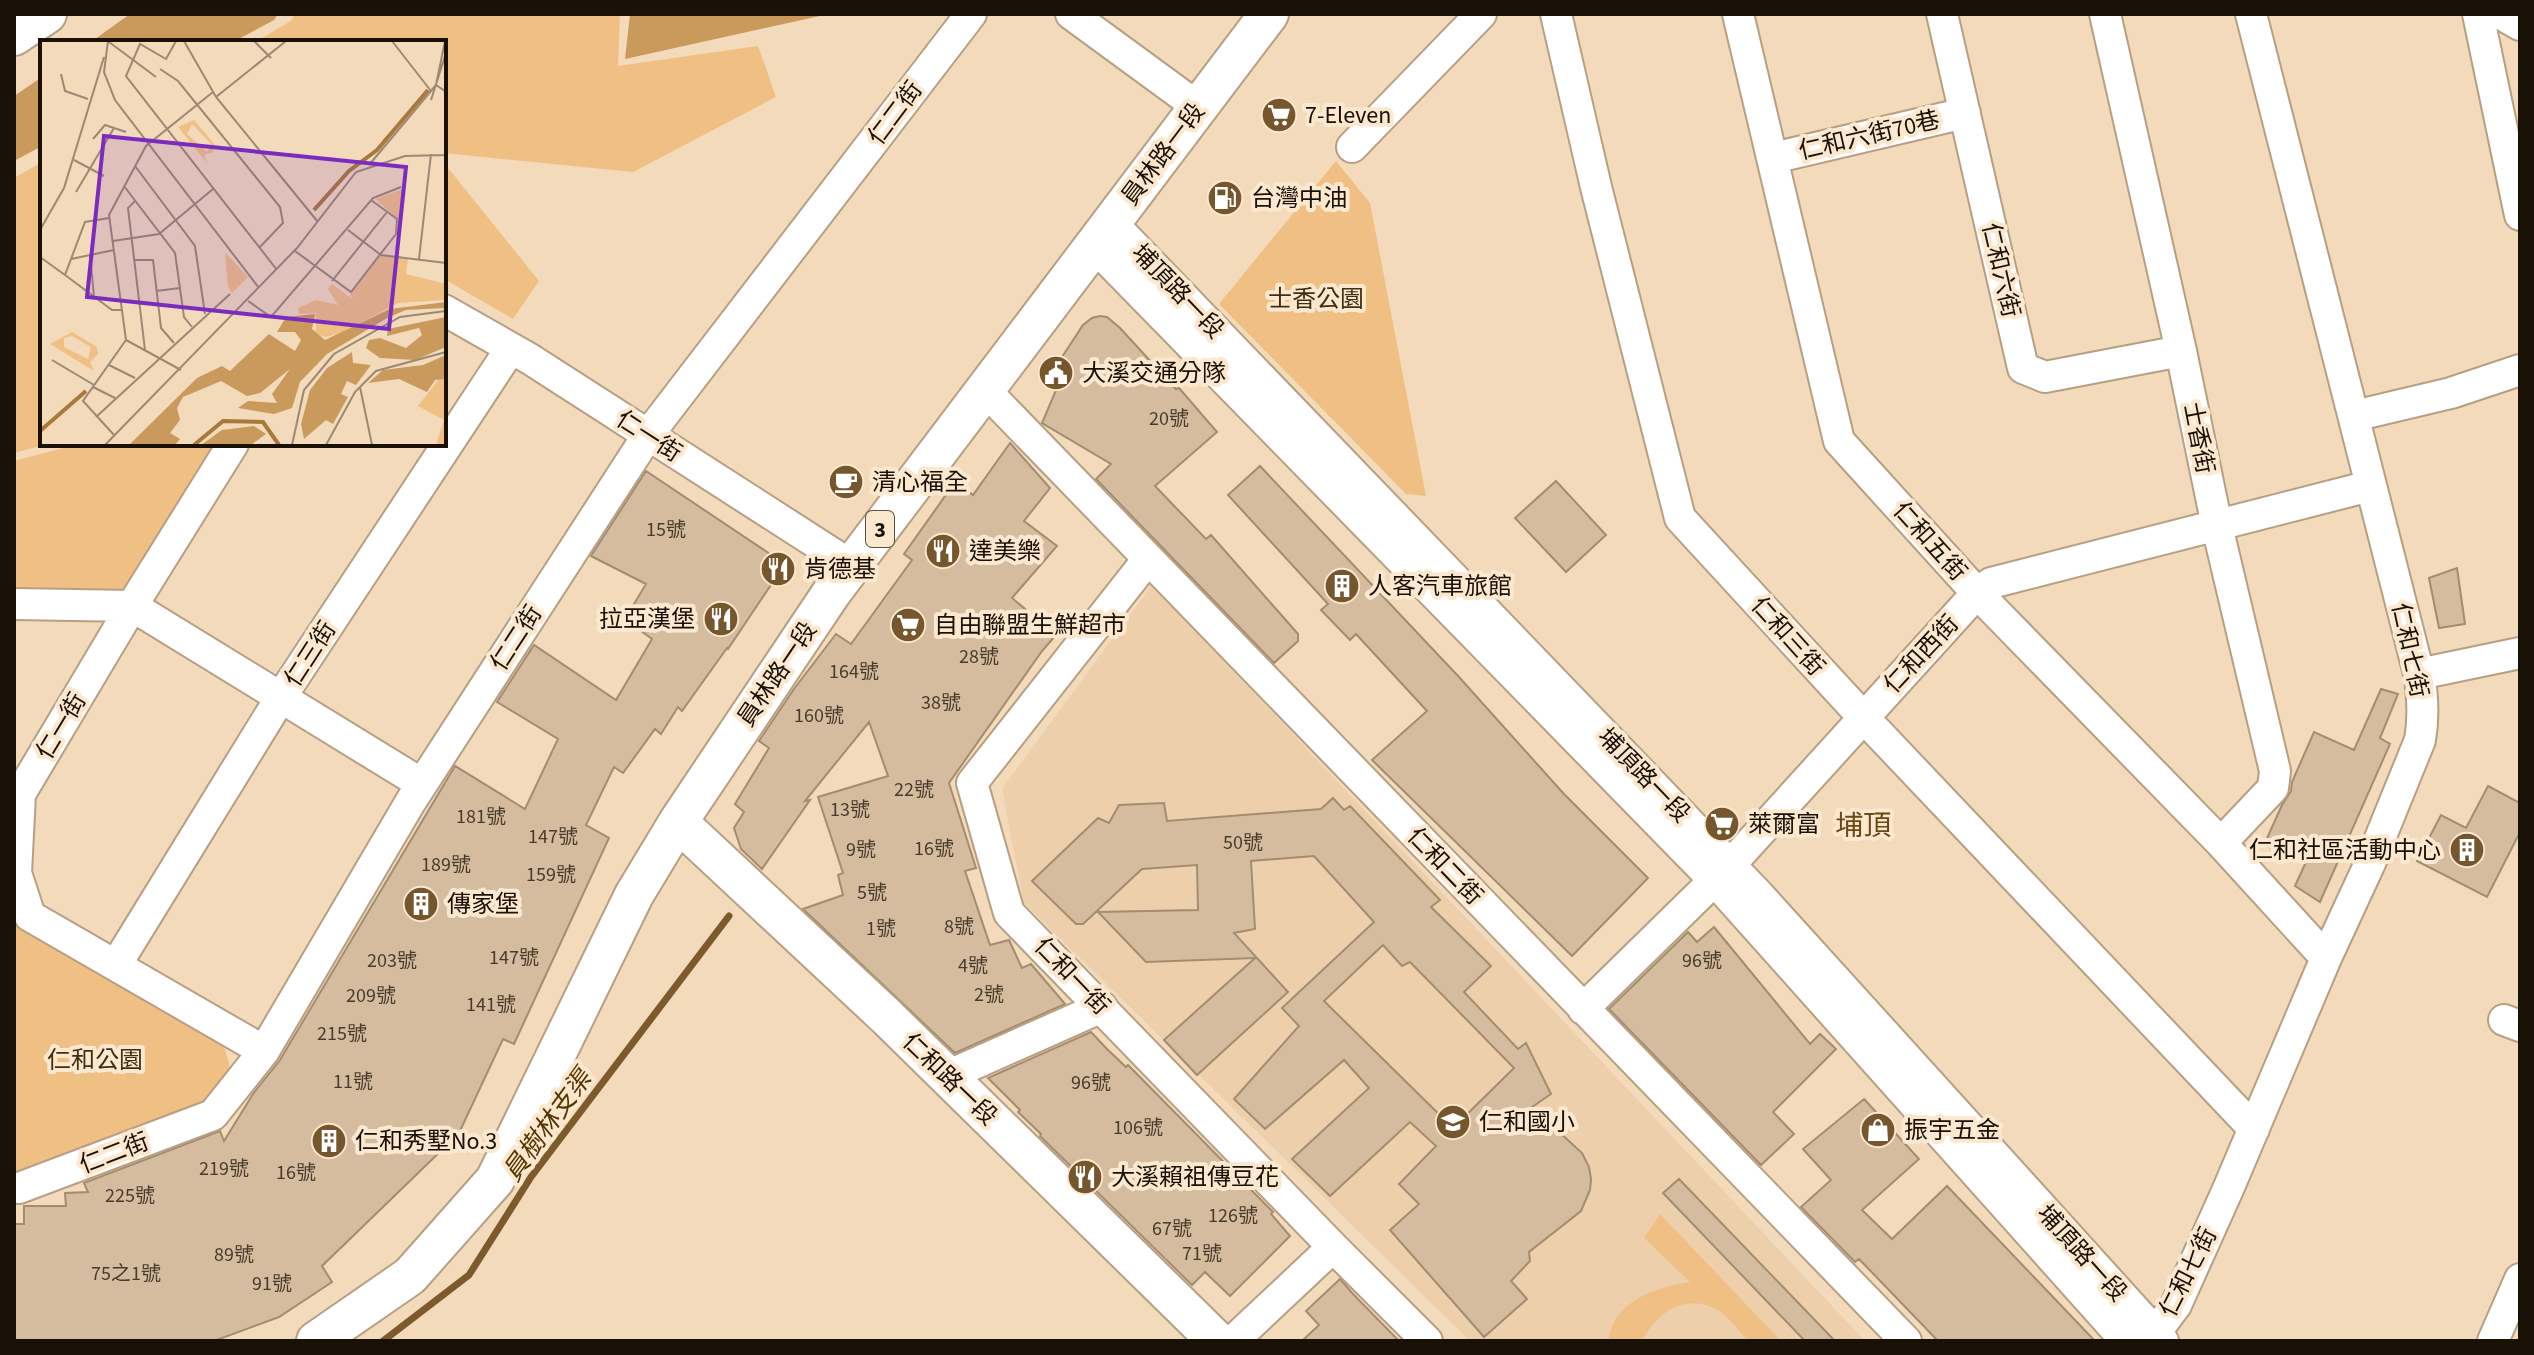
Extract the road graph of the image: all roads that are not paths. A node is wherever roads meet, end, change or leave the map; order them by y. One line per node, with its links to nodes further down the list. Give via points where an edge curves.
1 (47, 14): 14 (main road)
2 (971, 14): 27 (street, 仁二街)
3 (1071, 14): 15 (street)
4 (1269, 14): 15 (main road, 員林路一段 / 3)
5 (1481, 14): 17 (street)
6 (1556, 14): 39 (street, 仁和三街, via 1680,518)
7 (1738, 14): 18 (street, 仁和五街)
8 (1942, 14): 16 (street, 仁和六街)
9 (2105, 14): 23 (street, 士香街)
10 (2251, 14): 26 (street, 仁和七街)
11 (2478, 14): 19 (street)
12 (2501, 14): 13 (street)
13 (2520, 25)
14 (14, 36)
15 (1198, 107): 20 (main road, 員林路一段 / 3)
16 (1965, 113): 18 (street, 仁和六街70巷); 23 (street, 仁和六街, via 2023,368 2045,377)
17 (1352, 147)
18 (1773, 158): 33 (street, 仁和五街, via 1839,441)
19 (2520, 215)
20 (1103, 234): 25 (main road, 員林路一段 / 3); 43 (street, 埔頂路一段)
21 (446, 311): 22 (street, 仁一街)
22 (511, 348): 27 (street, 仁一街); 38 (street, 仁三街)
23 (2181, 351): 30 (street, 士香街)
24 (2520, 370): 26 (street)
25 (985, 390): 31 (street, 仁和二街); 32 (main road, 員林路一段 / 3)
26 (2354, 416): 29 (street, 仁和七街)
27 (648, 435): 32 (street, 仁一街); 40 (street, 仁二街)
28 (232, 446): 35 (street, 仁一街)
29 (2370, 486): 30 (street, 仁和西街); 37 (street, 仁和七街)
30 (2217, 526): 33 (street, 仁和西街, via 1991,583); 42 (street, 士香街, via 2275,771 2273,788)
31 (1148, 559): 46 (street, 仁和一街, via 972,783 1009,913); 47 (street, 仁和二街)
32 (852, 566): 41 (main road, 員林路一段 / 3)
33 (1977, 593): 39 (street, 仁和西街); 42 (street, 仁和五街)
34 (14, 604): 35 (street)
35 (132, 606): 38 (street); 45 (street, 仁一街, via 20,794 16,873 30,916)
36 (2520, 653): 37 (street)
37 (2419, 674): 44 (street, 仁和七街, via 2420,740)
38 (281, 697): 40 (street); 45 (street, 仁三街)
39 (1863, 717): 43 (street, 仁和西街); 50 (street, 仁和三街)
40 (422, 784): 48 (street, 仁二街)
41 (678, 822): 49 (main road, 仁和路一段); 55 (main road, 員林路一段 / 3, via 634,895 495,1180 410,1276)
42 (2221, 843): 44 (street, 仁和五街)
43 (1722, 873): 47 (street, 仁和西街); 54 (street, 埔頂路一段)
44 (2326, 958): 50 (street, 仁和七街)
45 (116, 965): 48 (street, 仁一街)
46 (1102, 1007): 49 (street); 52 (street, 仁和一街)
47 (1583, 1009): 59 (street, 仁和二街)
48 (264, 1051): 51 (street, 仁二街, via 213,1115)
49 (947, 1076): 56 (main road, 仁和路一段)
50 (2254, 1129): 54 (street, 仁和七街, via 2176,1305)
51 (19, 1188)
52 (1333, 1247): 57 (street); 58 (street, 仁和一街)
53 (2520, 1279): 60 (street)
54 (2148, 1339)
55 (316, 1341)
56 (1217, 1341)
57 (1233, 1341)
58 (1427, 1341)
59 (1906, 1341)
60 (2493, 1341)

